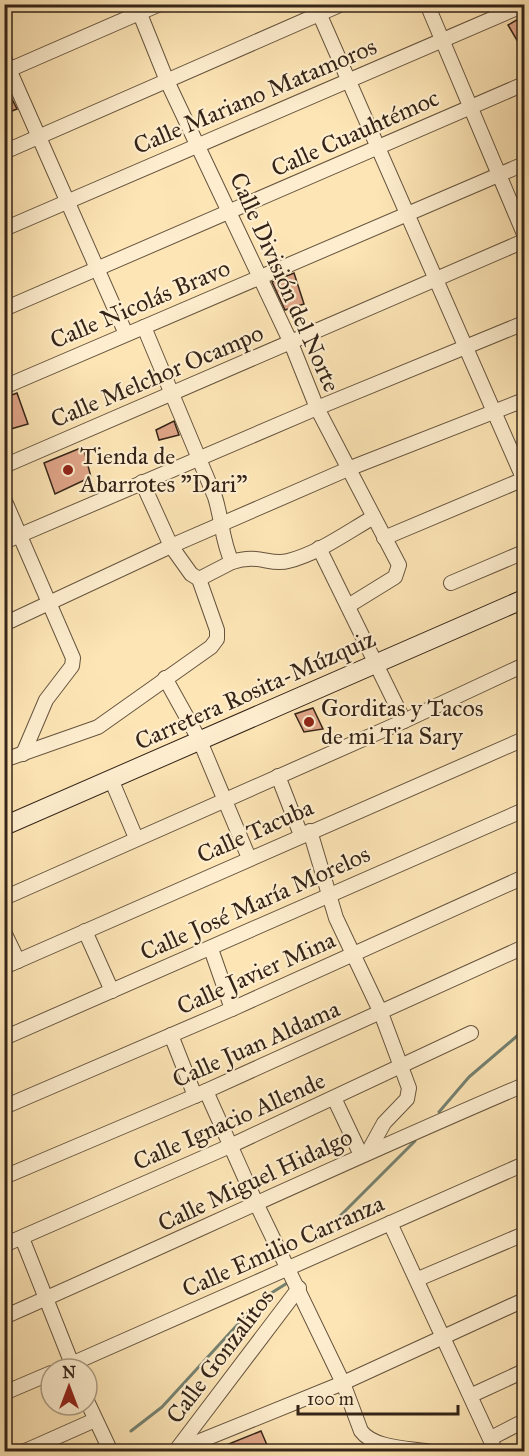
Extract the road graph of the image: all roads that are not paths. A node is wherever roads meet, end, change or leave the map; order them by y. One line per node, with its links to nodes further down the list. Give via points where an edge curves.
1 (160, 4): 5 (street)
2 (342, 4): 6 (street)
3 (427, 4): 7 (street)
4 (525, 6): 7 (street, Calle Mariano Matamoros)
5 (138, 9): 8 (street); 10 (street, Calle División del Norte)
6 (317, 9): 9 (street); 10 (street)
7 (441, 40): 9 (street, Calle Mariano Matamoros); 12 (street)
8 (6, 66): 13 (street)
9 (349, 80): 14 (street, Calle Mariano Matamoros); 15 (street)
10 (167, 81): 13 (street); 14 (street, Calle División del Norte)
11 (525, 84): 12 (street, Calle Cuauhtémoc)
12 (470, 107): 15 (street, Calle Cuauhtémoc); 18 (street)
13 (39, 138): 16 (street); 19 (street)
14 (198, 146): 19 (street, Calle Mariano Matamoros); 20 (street, Calle División del Norte)
15 (377, 146): 20 (street, Calle Cuauhtémoc); 21 (street)
16 (4, 152)
17 (525, 164): 18 (street, Calle Nicolás Bravo)
18 (499, 175): 21 (street, Calle Nicolás Bravo); 23 (street)
19 (68, 201): 22 (street, Calle Mariano Matamoros); 25 (street)
20 (229, 213): 25 (street, Calle Cuauhtémoc); 26 (street, Calle División del Norte)
21 (407, 213): 26 (street, Calle Nicolás Bravo); 27 (street)
22 (4, 229)
23 (525, 234)
24 (525, 241): 27 (street, Calle Melchor Ocampo)
25 (97, 270): 28 (street, Calle Cuauhtémoc); 31 (street)
26 (260, 277): 30 (street, Calle Nicolás Bravo); 32 (street, Calle División del Norte)
27 (435, 279): 32 (street, Calle Melchor Ocampo); 33 (street)
28 (4, 309)
29 (525, 323): 33 (street)
30 (144, 327): 31 (street, Calle Nicolás Bravo); 35 (street)
31 (126, 334): 34 (street, Calle Nicolás Bravo)
32 (291, 343): 35 (street, Calle Melchor Ocampo); 37 (street, Calle División del Norte)
33 (465, 349): 37 (street); 38 (street)
34 (4, 387)
35 (171, 394): 39 (street); 40 (street, Calle Melchor Ocampo)
36 (525, 400): 38 (street)
37 (317, 408): 39 (street); 41 (street, Calle División del Norte)
38 (496, 413): 41 (street); 42 (street)
39 (199, 457): 43 (street); 46 (street)
40 (4, 466)
41 (348, 469): 45 (street, Calle División del Norte); 46 (street)
42 (524, 480): 48 (street)
43 (142, 482): 47 (street); 50 (street)
44 (4, 499): 47 (street)
45 (372, 518): 48 (street, Calle División del Norte); 51 (street)
46 (223, 523): 50 (street); 53 (street)
47 (20, 535): 49 (street); 57 (street)
48 (384, 538): 58 (street, Calle División del Norte, via 399,565 398,574)
49 (4, 542)
50 (171, 546): 54 (street); 57 (street)
51 (319, 548): 53 (street, via 286,562 253,557); 58 (street)
52 (525, 552): 55 (street)
53 (232, 562): 54 (street)
54 (199, 579): 62 (street, via 217,639)
55 (451, 583)
56 (525, 599): 60 (main road, Carretera Rosita-Múzquiz)
57 (50, 604): 59 (street); 66 (street, via 73,662 46,700)
58 (348, 606): 60 (street)
59 (4, 624)
60 (376, 663): 63 (street); 65 (main road, Carretera Rosita-Múzquiz)
61 (525, 665): 63 (street)
62 (165, 678): 65 (street); 66 (street, via 98,727)
63 (404, 721): 68 (street)
64 (525, 739): 73 (street, Calle Tacuba)
65 (200, 741): 69 (main road, Carretera Rosita-Múzquiz); 70 (street)
66 (23, 754): 67 (street)
67 (4, 760)
68 (278, 776): 70 (street); 73 (street)
69 (111, 779): 72 (main road, Carretera Rosita-Múzquiz); 74 (street)
70 (224, 800): 74 (street); 75 (street)
71 (525, 810): 77 (street, Calle José María Morelos)
72 (4, 826)
73 (306, 833): 75 (street, Calle Tacuba); 77 (street)
74 (136, 838): 78 (street)
75 (249, 858): 79 (street, Calle Tacuba)
76 (525, 877): 83 (street, Calle Javier Mina)
77 (328, 895): 82 (street, Calle José María Morelos); 83 (street)
78 (4, 898)
79 (85, 931): 84 (street, Calle Tacuba); 86 (street)
80 (4, 932): 84 (street)
81 (525, 947): 88 (street, Calle Juan Aldama)
82 (211, 949): 86 (street, Calle José María Morelos); 87 (street)
83 (353, 954): 87 (street, Calle Javier Mina); 88 (street)
84 (18, 961): 85 (street, Calle Tacuba)
85 (4, 967)
86 (112, 991): 91 (street, Calle José María Morelos)
87 (232, 1009): 90 (street, Calle Javier Mina)
88 (381, 1013): 92 (street); 94 (street, Calle Juan Aldama)
89 (471, 1033): 92 (street, Calle Ignacio Allende)
90 (171, 1035): 94 (street); 96 (street, Calle Javier Mina)
91 (4, 1038)
92 (401, 1066): 95 (street, Calle Ignacio Allende); 98 (street, via 409,1096)
93 (525, 1085): 98 (street, Calle Miguel Hidalgo)
94 (201, 1094): 97 (street); 100 (street, Calle Juan Aldama)
95 (334, 1098): 97 (street, Calle Ignacio Allende); 98 (street)
96 (4, 1107)
97 (230, 1146): 101 (street); 104 (street, Calle Ignacio Allende)
98 (364, 1153): 101 (street, Calle Miguel Hidalgo)
99 (525, 1164): 102 (street, Calle Emilio Carranza)
100 (4, 1177)
101 (257, 1205): 106 (street); 109 (street, Calle Miguel Hidalgo)
102 (390, 1223): 106 (street, Calle Emilio Carranza); 107 (street)
103 (525, 1234): 107 (street)
104 (22, 1238): 105 (street, Calle Ignacio Allende); 109 (street)
105 (4, 1245)
106 (288, 1267): 108 (street); 114 (street, Calle Emilio Carranza)
107 (418, 1280): 112 (street)
108 (299, 1288): 117 (street); 124 (street, Calle Gonzalitos)
109 (46, 1299): 111 (street, Calle Miguel Hidalgo); 113 (street)
110 (525, 1300): 112 (street)
111 (4, 1317)
112 (443, 1336): 117 (street); 119 (street)
113 (65, 1357)
114 (90, 1357)
115 (525, 1371): 119 (street)
116 (39, 1378): 118 (street)
117 (343, 1383): 124 (street); 127 (street, via 365,1437)
118 (4, 1393)
119 (472, 1395): 123 (street)
120 (94, 1417): 121 (street)
121 (95, 1420): 125 (street); 126 (street)
122 (525, 1421): 123 (street)
123 (491, 1438): 128 (street)
124 (180, 1450)
125 (23, 1452)
126 (111, 1452)
127 (432, 1452)
128 (496, 1452)

